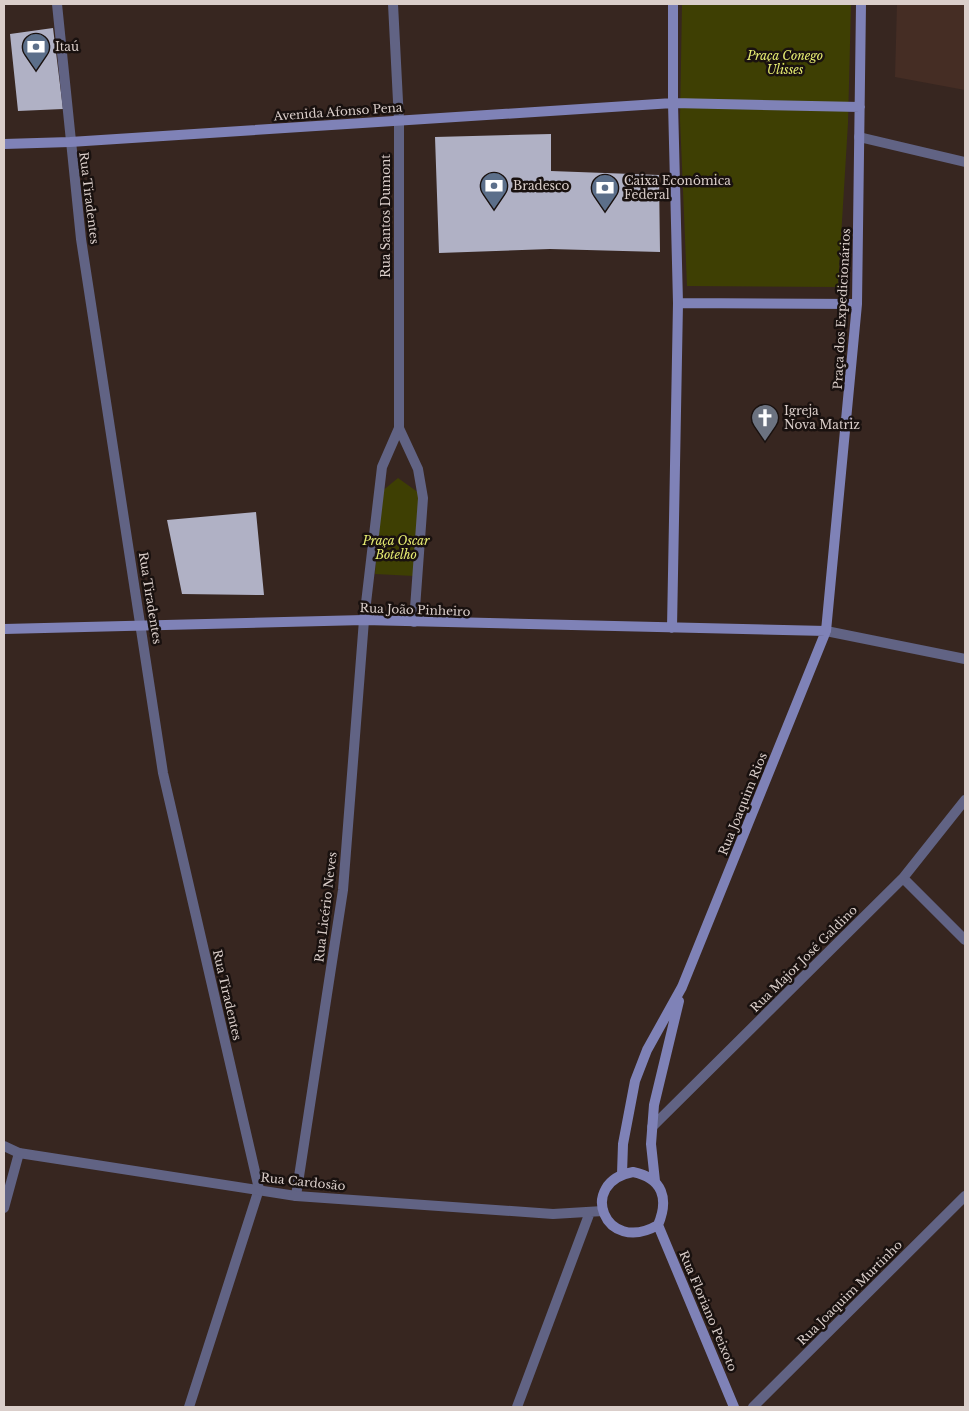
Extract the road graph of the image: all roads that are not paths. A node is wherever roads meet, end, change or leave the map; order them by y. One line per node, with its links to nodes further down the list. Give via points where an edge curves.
1 (57, 4): 9 (street, Rua Tiradentes)
2 (393, 4): 7 (street, Rua Santos Dumont)
3 (673, 4): 5 (main road)
4 (861, 4): 6 (main road)
5 (673, 103): 6 (main road, Avenida Afonso Pena); 7 (main road, Avenida Afonso Pena); 12 (main road)
6 (860, 107): 8 (main road, Praça dos Expedicionários)
7 (399, 121): 9 (main road, Avenida Afonso Pena); 14 (street, Rua Santos Dumont)
8 (859, 137): 11 (street); 13 (main road, Praça dos Expedicionários)
9 (70, 142): 10 (main road, Avenida Afonso Pena); 17 (street, Rua Tiradentes)
10 (4, 144)
11 (965, 162)
12 (678, 303): 13 (main road); 18 (main road)
13 (857, 304): 20 (main road, Praça dos Expedicionários)
14 (399, 428): 15 (street, Rua Santos Dumont, via 382,467); 16 (street, Rua Santos Dumont, via 418,469 423,498)
15 (364, 620): 16 (main road, Rua João Pinheiro); 17 (main road, Rua João Pinheiro); 32 (street, Rua Licério Neves, via 343,890)
16 (414, 622): 18 (main road, Rua João Pinheiro)
17 (141, 625): 19 (main road, Rua João Pinheiro); 31 (street, Rua Tiradentes, via 164,773)
18 (672, 628): 20 (main road, Rua João Pinheiro)
19 (4, 629)
20 (826, 631): 21 (street); 25 (main road, Rua Joaquim Rios)
21 (965, 660)
22 (965, 800): 23 (street, Rua Major José Galdino)
23 (904, 878): 24 (street); 26 (street, Rua Major José Galdino)
24 (965, 940)
25 (682, 987): 26 (main road, Rua Joaquim Rios, via 654,1105); 29 (main road, Rua Joaquim Rios, via 647,1050 636,1081 623,1144)
26 (652, 1127): 30 (main road, Rua Joaquim Rios)
27 (4, 1146): 28 (street, Rua Cardosão)
28 (20, 1153): 31 (street, Rua Cardosão); 34 (street)
29 (622, 1174): 30 (main road, via 645,1174); 35 (main road, via 605,1189)
30 (655, 1181): 37 (main road, via 663,1194 664,1205)
31 (259, 1190): 32 (street, Rua Cardosão); 38 (street)
32 (296, 1196): 36 (street, Rua Cardosão, via 554,1214)
33 (965, 1196): 41 (street, Rua Joaquim Murtinho)
34 (4, 1208)
35 (603, 1211): 36 (street, Rua Cardosão); 37 (main road, via 608,1222 627,1233 638,1234)
36 (590, 1212): 39 (street)
37 (658, 1225): 40 (main road, Rua Floriano Peixoto)
38 (189, 1407)
39 (517, 1407)
40 (734, 1407)
41 (753, 1407)

